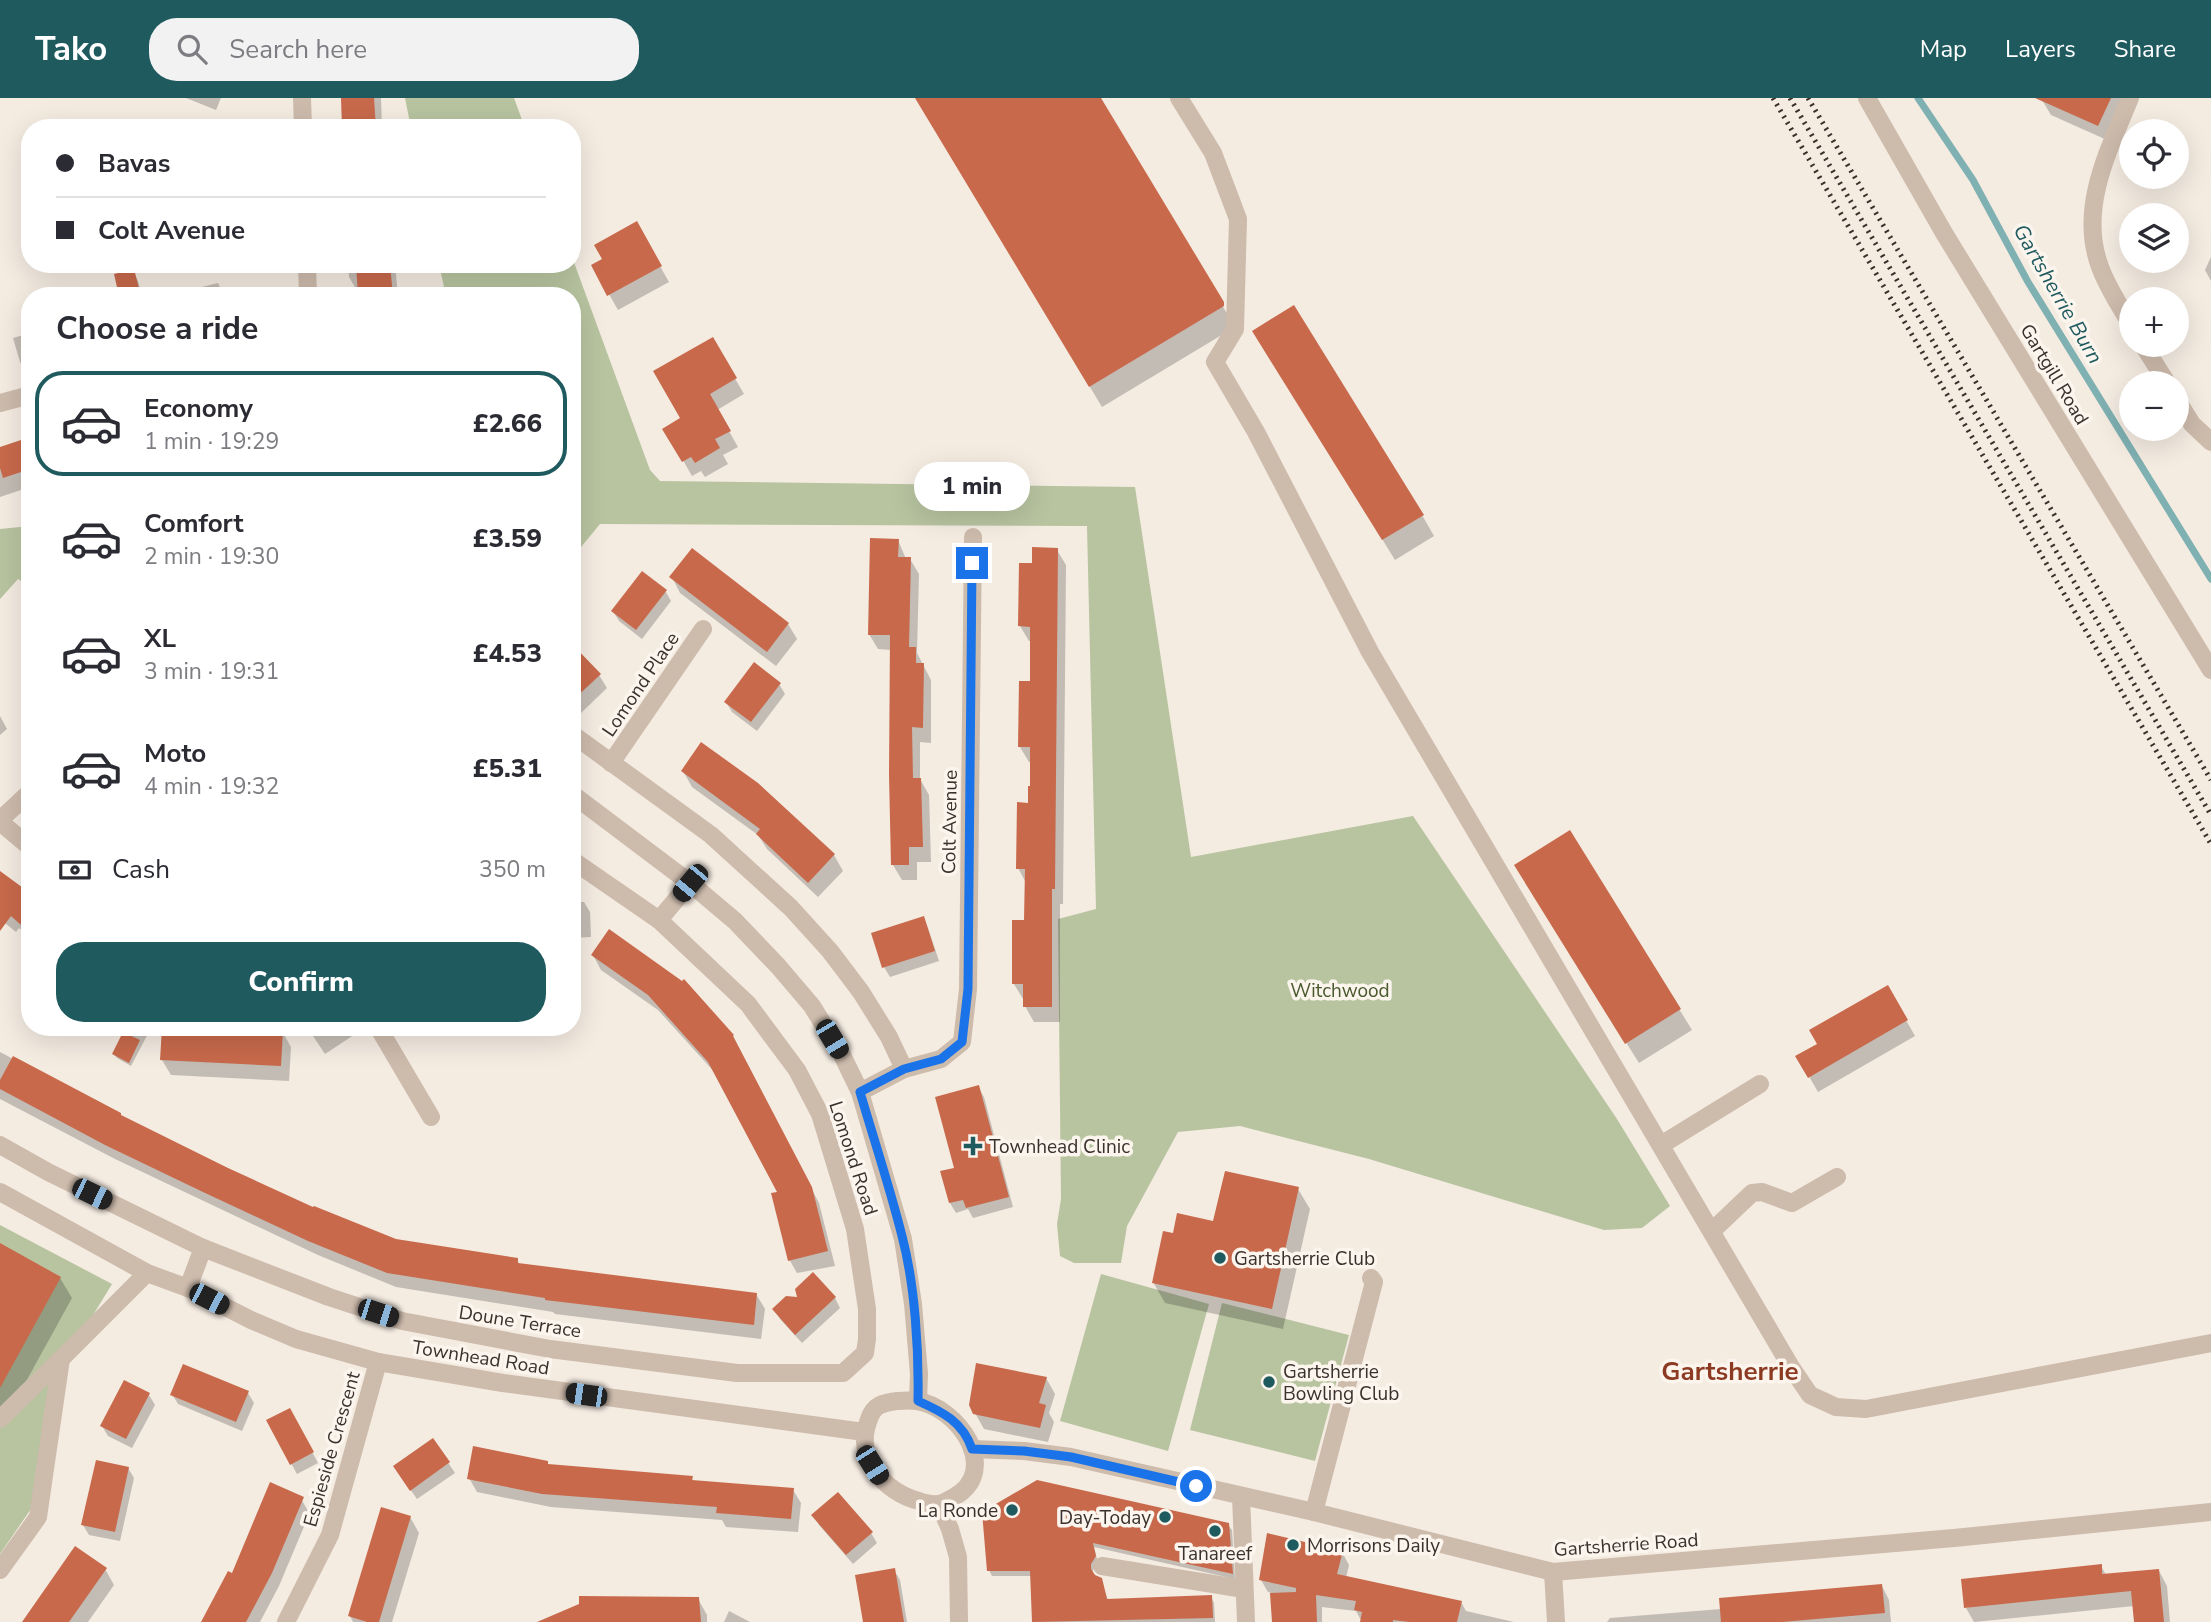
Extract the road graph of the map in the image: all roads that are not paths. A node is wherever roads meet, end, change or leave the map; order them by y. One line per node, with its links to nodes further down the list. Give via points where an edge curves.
1 (302, 98): 5 (street)
2 (1179, 98): 28 (street, via 1213,153 1238,219 1235,329 1214,362 1256,432 1370,652)
3 (1867, 98): 13 (street, Gartgill Road, via 1944,233)
4 (2130, 98): 6 (street, via 2101,170 2094,203 2093,240 2099,265)
5 (303, 119)
6 (2119, 303)
7 (21, 398): 8 (street)
8 (0, 404)
9 (2189, 419): 10 (street)
10 (2211, 442)
11 (973, 537): 24 (street, Colt Avenue, via 968,989 962,1042 941,1059)
12 (703, 629): 15 (street, Lomond Place)
13 (2211, 670)
14 (581, 741): 15 (street)
15 (611, 763): 24 (street, via 711,835 791,908 861,992)
16 (21, 801): 18 (street)
17 (581, 801): 21 (street, Lomond Road)
18 (0, 821): 19 (street)
19 (21, 839)
20 (581, 866): 22 (street, Lomond Road)
21 (690, 883): 22 (street); 26 (street, Lomond Road, via 735,921 812,1006)
22 (659, 920): 40 (street, Lomond Road, via 748,1004 797,1070 820,1114 855,1228 867,1309 865,1353)
23 (383, 1036): 27 (street)
24 (904, 1069): 26 (street, Lomond Road)
25 (1760, 1084): 28 (street)
26 (860, 1092): 41 (street, Lomond Road, via 903,1239 913,1304)
27 (431, 1117)
28 (1661, 1144): 32 (street)
29 (0, 1145): 33 (street, Doune Terrace)
30 (1837, 1177): 32 (street, via 1792,1203 1752,1193)
31 (0, 1192): 34 (street, Townhead Road)
32 (1712, 1231): 37 (street, via 1811,1395 1836,1407 1866,1409)
33 (203, 1248): 36 (street); 40 (street, Doune Terrace, via 329,1297 435,1328 550,1349 737,1373)
34 (147, 1273): 36 (street, Townhead Road); 38 (street)
35 (1371, 1278): 47 (street, via 1374,1282)
36 (187, 1288): 39 (street, Townhead Road, via 296,1339)
37 (2211, 1343)
38 (61, 1359): 42 (street); 50 (street, via 38,1517)
39 (378, 1362): 43 (street, Townhead Road); 53 (street, Espieside Crescent, via 330,1535)
40 (843, 1373)
41 (918, 1401): 43 (street, via 879,1405); 44 (street, via 960,1426)
42 (0, 1419)
43 (864, 1432): 46 (street, via 872,1465 891,1490)
44 (972, 1449): 45 (street, Gartsherrie Road, via 1071,1457); 46 (street, via 975,1460 970,1483)
45 (1241, 1496): 47 (street, Gartsherrie Road); 52 (street)
46 (939, 1504): 54 (street, via 958,1557)
47 (1314, 1512): 51 (street, Gartsherrie Road)
48 (2211, 1512): 51 (street, Gartsherrie Road)
49 (1102, 1566): 52 (street)
50 (0, 1570)
51 (1553, 1572): 56 (street)
52 (1244, 1589): 55 (street)
53 (286, 1622)
54 (959, 1622)
55 (1245, 1622)
56 (1556, 1622)

